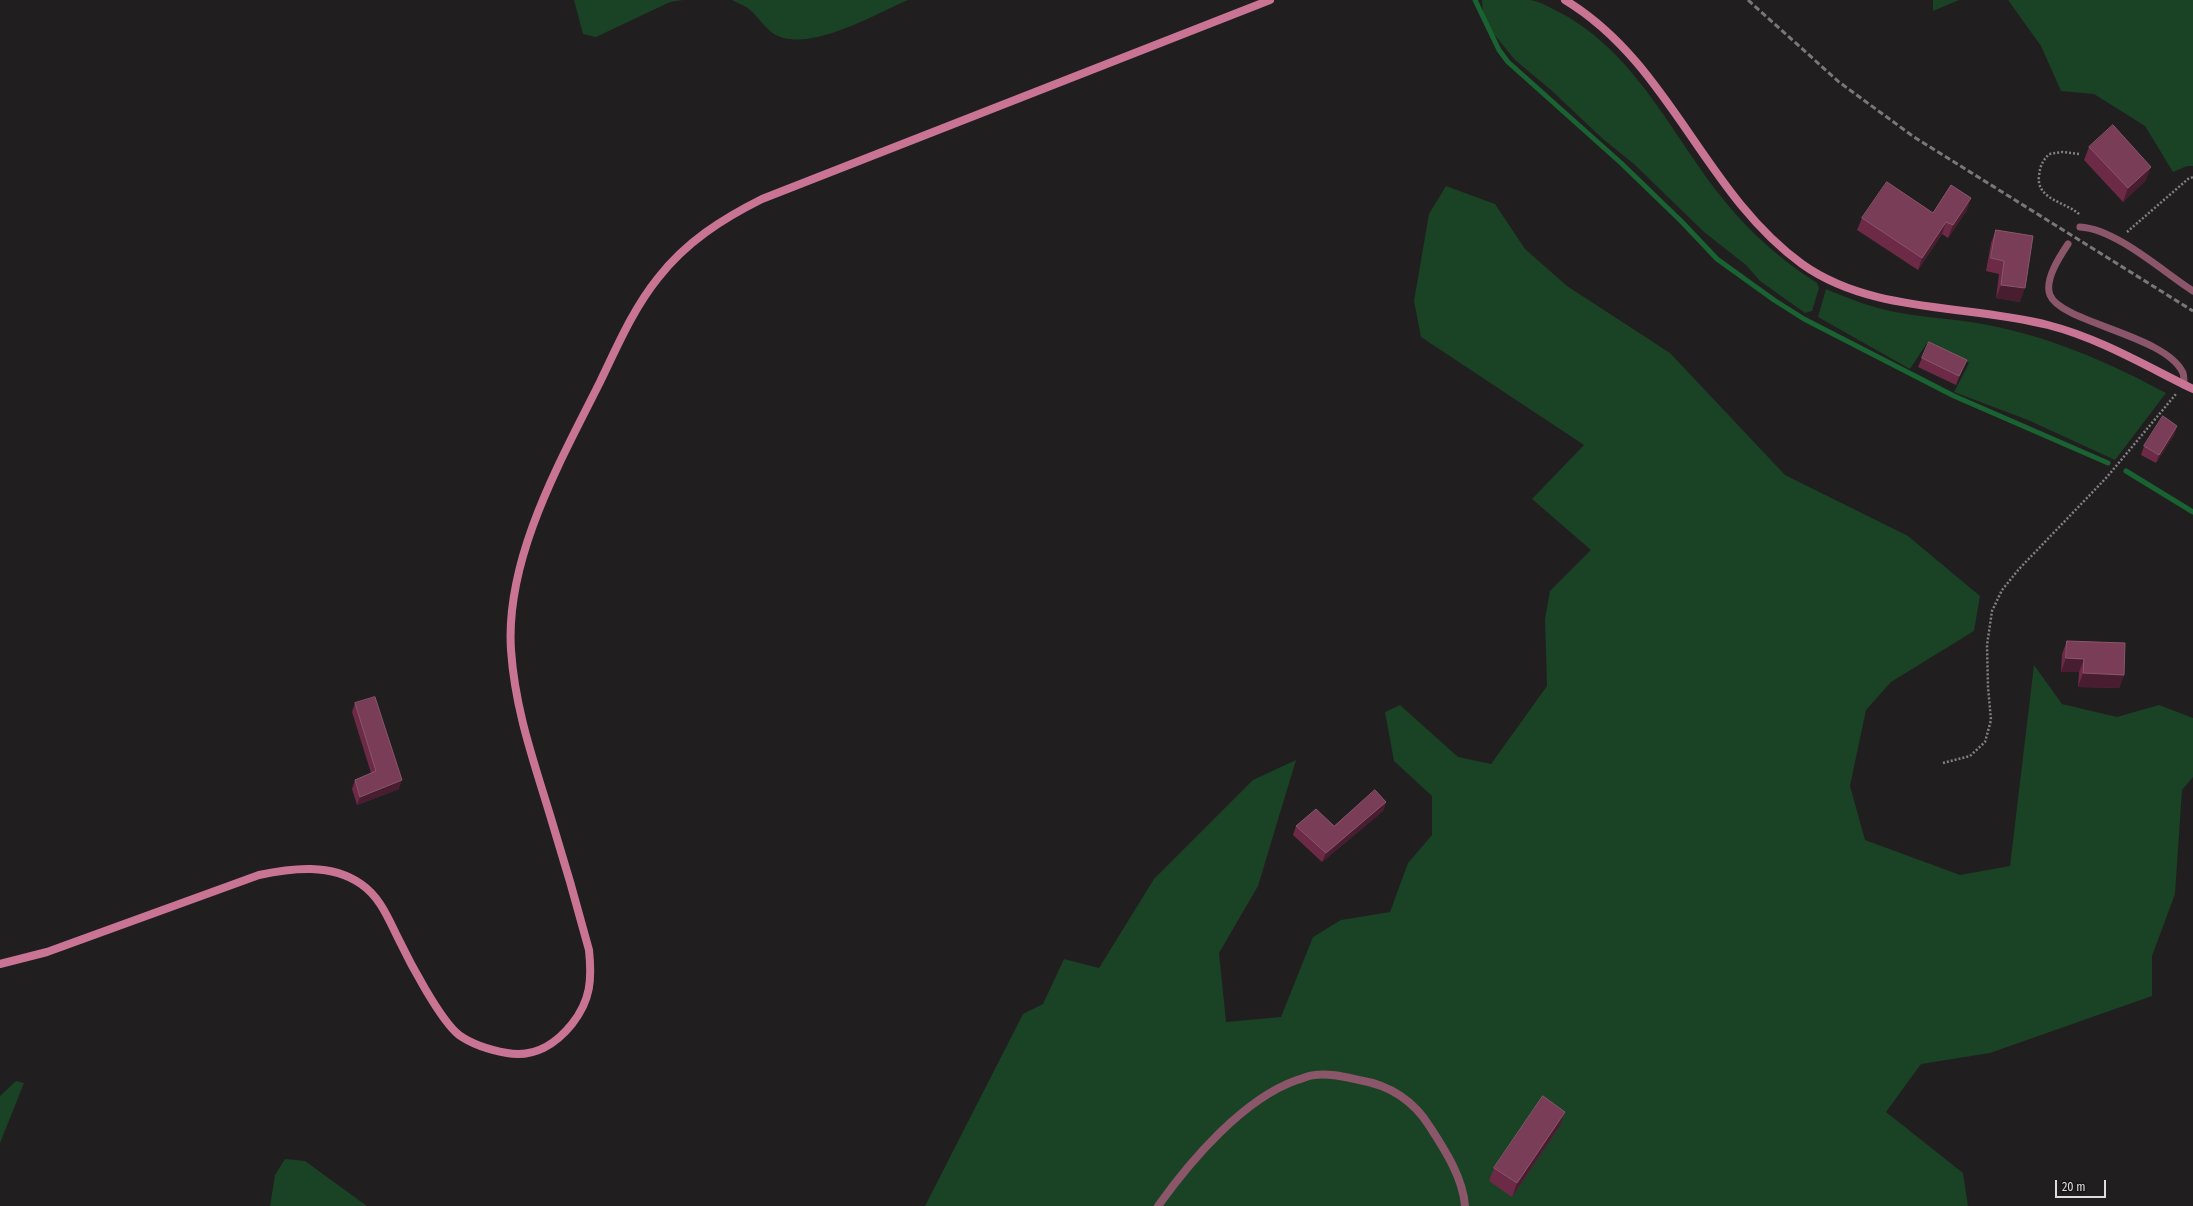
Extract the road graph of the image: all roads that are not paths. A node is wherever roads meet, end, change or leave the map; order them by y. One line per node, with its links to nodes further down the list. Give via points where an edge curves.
1 (1270, 0): 8 (street, via 762,199 706,231 678,255 657,279 634,315 548,489 523,554 514,605 511,648 519,714 589,950 591,972 588,998 563,1035 541,1050 528,1054 511,1054 474,1044 459,1035 448,1024 407,957 377,897 352,878 320,869 290,868 259,875 47,952)
2 (1565, 0): 6 (street, via 1627,49 1653,81 1730,192 1756,223 1780,247 1830,281 1854,291 1884,298 1932,307 2006,315 2050,326 2106,346)
3 (2080, 227): 5 (lane, via 2093,228 2111,235)
4 (2068, 244): 6 (lane, via 2056,262 2050,279 2049,294 2055,303 2070,312 2127,335 2176,362 2183,374)
5 (2193, 290)
6 (2184, 385): 7 (street)
7 (2193, 389)
8 (0, 964)
9 (1158, 1206): 10 (street, via 1209,1145 1246,1108 1288,1084 1314,1075 1339,1076 1370,1082 1397,1094 1420,1111 1456,1172)
10 (1465, 1206)

